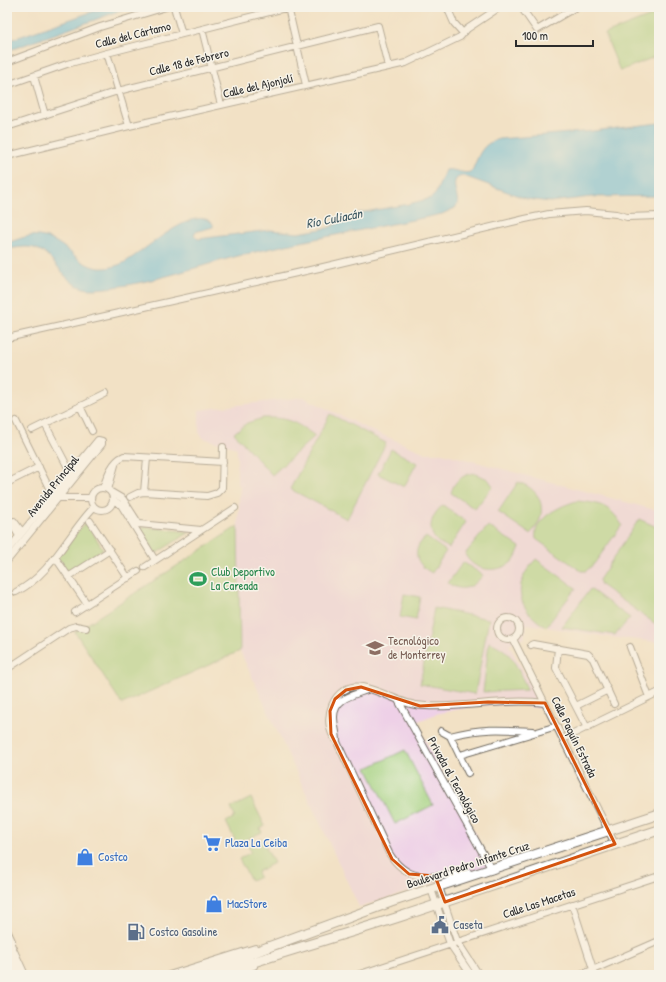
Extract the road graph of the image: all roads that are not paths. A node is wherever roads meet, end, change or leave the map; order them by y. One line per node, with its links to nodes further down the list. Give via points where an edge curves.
1 (166, 7): 13 (street, via 100,27)
2 (174, 7): 10 (street)
3 (288, 7): 8 (street, Calle del Cártamo); 11 (street)
4 (447, 7): 9 (street, via 454,23)
5 (500, 7): 9 (street, Calle del Ajonjolí)
6 (522, 7): 7 (street, via 537,30)
7 (576, 7)
8 (202, 29): 10 (street, Calle del Cártamo); 15 (street)
9 (463, 33): 14 (street, Calle del Ajonjolí, via 430,53 406,63)
10 (182, 34): 12 (street, Calle del Cártamo)
11 (297, 46): 14 (street, Calle 18 de Febrero, via 378,26); 15 (street, Calle 18 de Febrero); 18 (street)
12 (107, 53): 16 (street, Calle del Cártamo); 19 (street)
13 (7, 62)
14 (388, 66): 18 (street, Calle del Ajonjolí)
15 (212, 67): 19 (street, Calle 18 de Febrero); 20 (street)
16 (34, 76): 17 (street, Calle del Cártamo); 21 (street)
17 (7, 85)
18 (306, 86): 20 (street, Calle del Ajonjolí)
19 (118, 91): 21 (street, Calle 18 de Febrero); 22 (street)
20 (221, 105): 22 (street, Calle del Ajonjolí)
21 (45, 115): 23 (street, Calle 18 de Febrero)
22 (129, 126): 24 (street, Calle del Ajonjolí)
23 (7, 127)
24 (7, 156)
25 (659, 216): 26 (street, via 627,217 586,211 549,214)
26 (7, 338)
27 (106, 394): 28 (street)
28 (80, 406): 30 (street); 32 (street)
29 (16, 420): 37 (street)
30 (45, 424): 31 (street); 38 (street)
31 (32, 430)
32 (92, 431)
33 (99, 444): 38 (street, Avenida Principal)
34 (223, 447): 36 (street)
35 (147, 458): 36 (street); 40 (street, via 124,456 115,463); 41 (street)
36 (223, 462): 41 (street, via 222,488 217,493 207,496)
37 (39, 467): 39 (street); 42 (street)
38 (72, 476): 42 (street, Avenida Principal)
39 (7, 483)
40 (107, 490): 44 (street, via 94,491); 45 (street); 50 (street, via 123,499)
41 (144, 492): 43 (street)
42 (55, 496): 44 (street); 52 (street, Avenida Principal); 57 (street, Avenida Principal)
43 (130, 497)
44 (90, 498): 47 (street)
45 (113, 500): 47 (street, via 110,507); 50 (street, via 121,505)
46 (235, 508): 51 (street)
47 (96, 509): 48 (street)
48 (88, 519): 53 (street); 55 (street)
49 (11, 523): 52 (street)
50 (137, 526): 51 (street); 56 (street)
51 (202, 530): 56 (street)
52 (20, 534): 54 (street, Avenida Principal)
53 (110, 550): 60 (street); 61 (street)
54 (7, 551)
55 (55, 557): 60 (street); 62 (street, via 28,586)
56 (155, 560): 58 (street)
57 (7, 561)
58 (145, 567)
59 (138, 571): 61 (street)
60 (68, 577): 63 (street)
61 (128, 578): 63 (street)
62 (16, 592)
63 (87, 604): 64 (street)
64 (75, 612)
65 (86, 628): 70 (street, via 69,628)
66 (513, 639): 75 (street, Calle Paquín Estrada)
67 (531, 645): 69 (street)
68 (630, 647): 73 (street)
69 (558, 648): 71 (street, via 588,654); 77 (street, via 556,668)
70 (7, 669)
71 (608, 690): 76 (street); 77 (street)
72 (659, 692): 73 (street)
73 (649, 697): 79 (street)
74 (398, 700): 75 (street, via 412,705 427,706 488,702); 90 (street, Privada al Tecnológico); 90 (street, via 367,690 349,696 337,706 334,716 337,742 389,853 402,870 418,876)
75 (545, 703): 78 (street, Calle Paquín Estrada)
76 (614, 704)
77 (576, 706): 79 (street)
78 (557, 726): 81 (street); 83 (street, Calle Paquín Estrada)
79 (587, 728): 83 (street)
80 (441, 731): 82 (street)
81 (535, 731): 82 (street, via 492,728); 84 (street)
82 (450, 736): 84 (street)
83 (563, 740): 88 (street, Calle Paquín Estrada)
84 (460, 755): 85 (street)
85 (468, 773)
86 (659, 814): 88 (highway, Boulevard Pedro Infante Cruz)
87 (659, 830): 89 (highway)
88 (609, 832): 89 (street, Calle Paquín Estrada); 90 (highway, Boulevard Pedro Infante Cruz)
89 (615, 844): 93 (highway)
90 (489, 871): 92 (highway, Boulevard Pedro Infante Cruz)
91 (659, 877): 94 (street, Calle Las Macetas)
92 (435, 888): 93 (street); 97 (highway, Boulevard Pedro Infante Cruz)
93 (441, 904): 98 (street); 100 (street); 101 (highway)
94 (572, 904): 98 (street, Calle Las Macetas); 104 (street)
95 (7, 930): 108 (street)
96 (7, 938): 107 (main road)
97 (284, 941): 109 (street, Boulevard Pedro Infante Cruz, via 253,948); 110 (highway, Boulevard Pedro Infante Cruz)
98 (458, 941): 100 (street, Calle Las Macetas); 115 (street)
99 (659, 941): 104 (street)
100 (450, 944): 113 (street, Calle Las Macetas); 114 (street)
101 (312, 946): 111 (highway, via 267,957); 112 (street)
102 (7, 954): 106 (main road)
103 (7, 968): 105 (street)
104 (593, 970): 116 (street)
105 (10, 975)
106 (17, 975)
107 (24, 975)
108 (28, 975)
109 (169, 975)
110 (192, 975)
111 (214, 975)
112 (229, 975)
113 (357, 975)
114 (471, 975)
115 (479, 975)
116 (581, 975)

